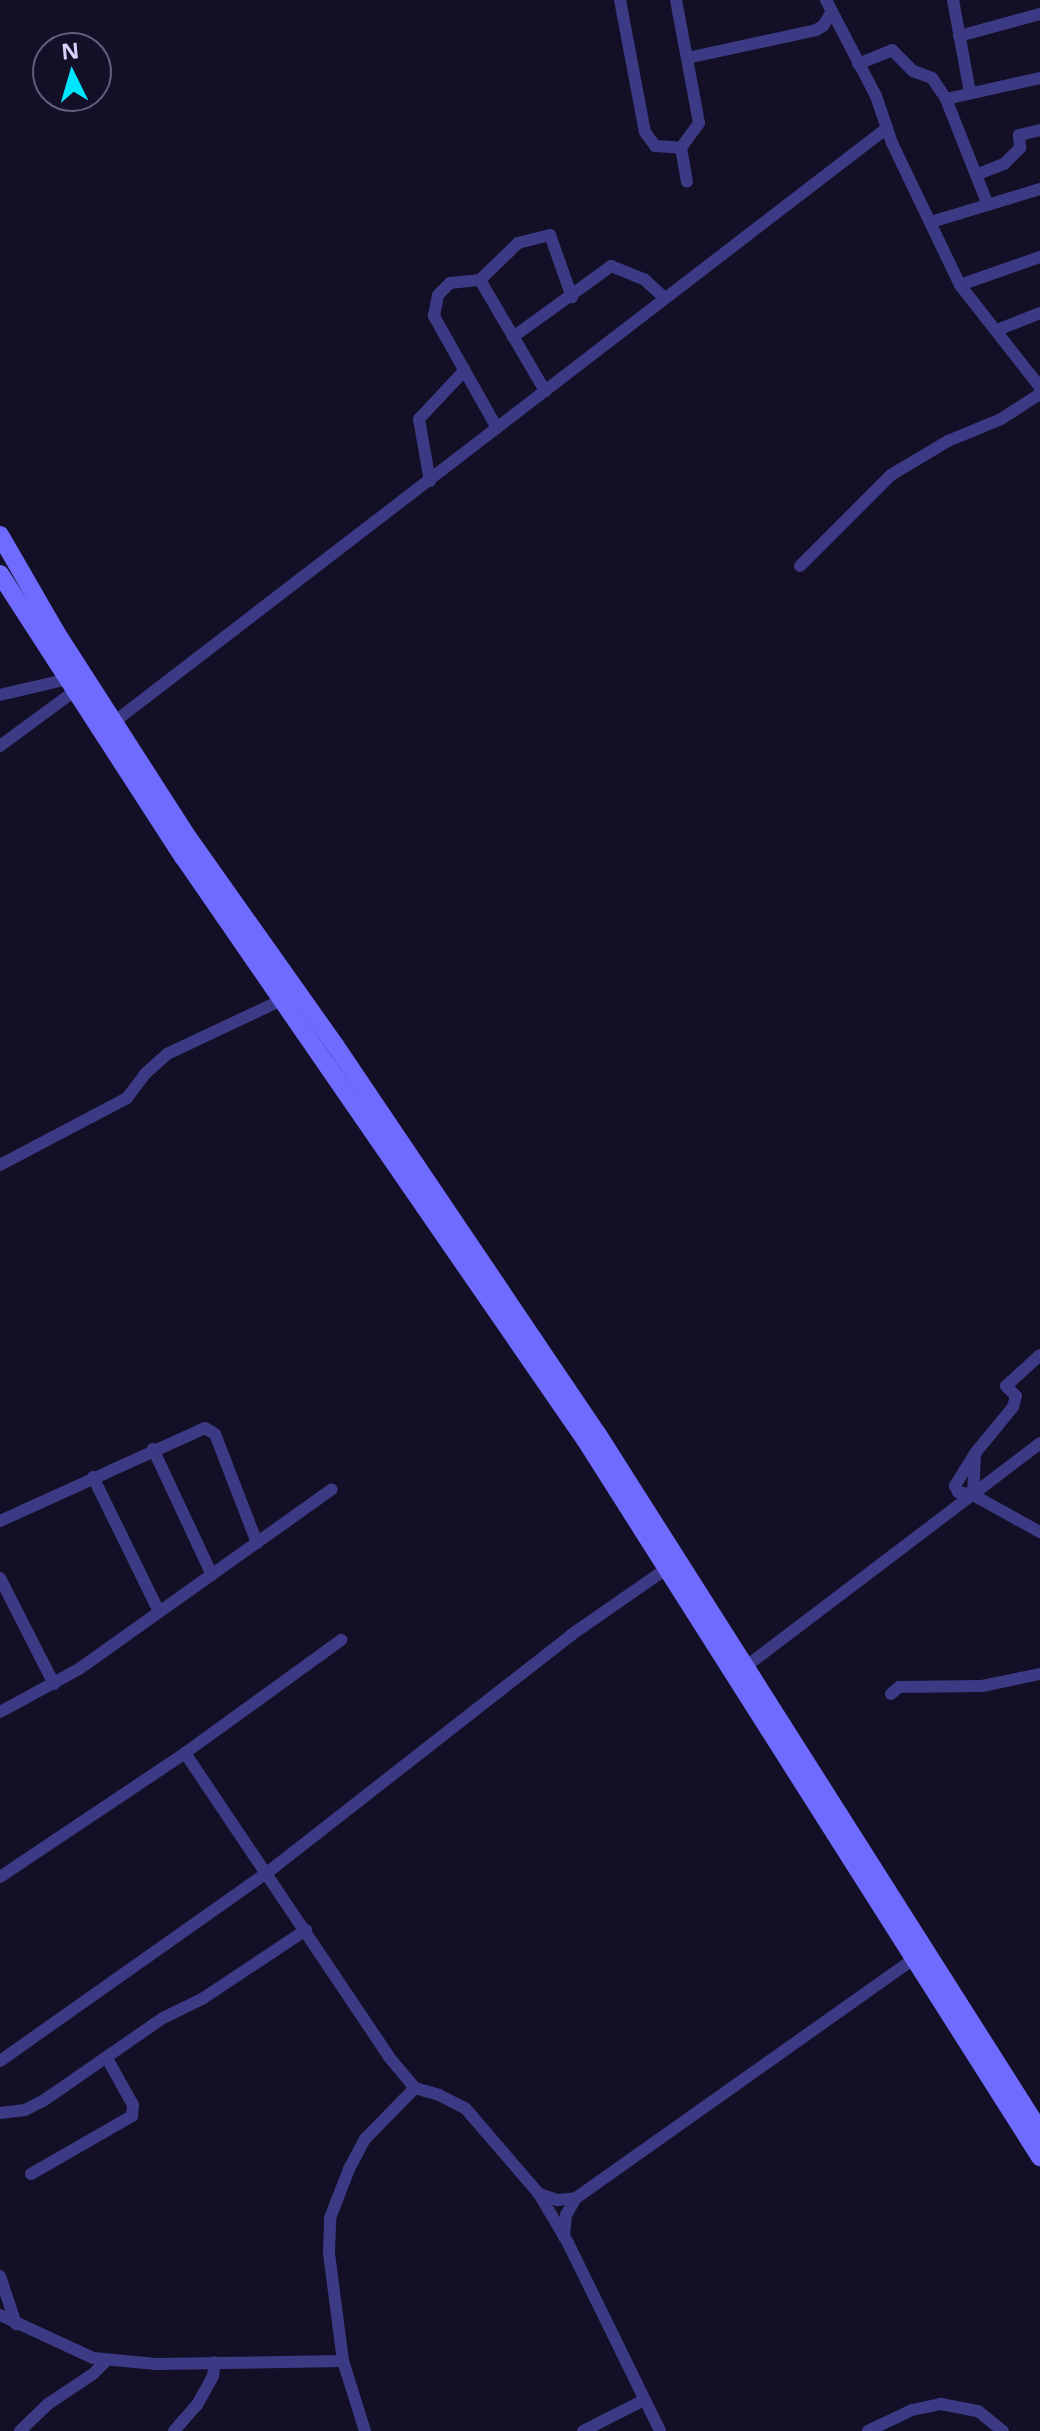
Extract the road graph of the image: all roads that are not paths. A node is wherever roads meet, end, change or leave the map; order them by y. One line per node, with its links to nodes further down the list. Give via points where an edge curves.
1 (620, 0): 15 (street, via 645,132 655,146)
2 (826, 0): 6 (street)
3 (953, 0): 7 (street)
4 (679, 1): 8 (street)
5 (1040, 14): 7 (street)
6 (832, 16): 8 (street, via 816,30); 9 (street)
7 (959, 36): 11 (street)
8 (687, 58): 15 (street, via 699,123)
9 (858, 64): 12 (street, via 892,50 913,71 932,78); 13 (street)
10 (1040, 78): 11 (street)
11 (970, 93): 12 (street)
12 (946, 99): 16 (street)
13 (887, 128): 20 (street); 25 (street)
14 (1040, 130): 16 (street, via 1019,135 1020,148 1004,164)
15 (681, 148): 17 (street)
16 (978, 174): 19 (street)
17 (687, 181)
18 (1040, 189): 19 (street)
19 (988, 205): 20 (street)
20 (931, 222): 23 (street)
21 (1040, 257): 23 (street)
22 (480, 280): 24 (street, via 518,243 550,235); 28 (street); 29 (street, via 450,283 433,304 434,316)
23 (960, 285): 27 (street)
24 (572, 297): 25 (street, via 611,266 645,280); 28 (street)
25 (664, 298): 32 (street)
26 (1040, 313): 27 (street)
27 (997, 330): 30 (street)
28 (513, 337): 32 (street)
29 (465, 370): 34 (street); 35 (street, via 419,419)
30 (1035, 371): 31 (street)
31 (1040, 387)
32 (545, 391): 34 (street)
33 (1040, 394): 37 (street, via 891,475)
34 (497, 428): 35 (street)
35 (430, 481): 41 (street)
36 (0, 535): 41 (main road)
37 (800, 566)
38 (0, 574): 39 (main road)
39 (72, 685): 40 (street); 42 (street); 43 (main road)
40 (0, 695)
41 (114, 722): 55 (main road, via 554,1370)
42 (0, 746)
43 (282, 1000): 44 (street, via 167,1054 127,1098); 55 (main road)
44 (0, 1165)
45 (1040, 1355): 48 (street, via 1006,1386 1016,1396 1013,1407)
46 (1040, 1443): 51 (street)
47 (153, 1449): 49 (street); 54 (street, via 210,1429); 56 (street)
48 (976, 1452): 51 (street); 51 (street, via 955,1486 958,1492)
49 (93, 1477): 52 (street); 58 (street)
50 (332, 1489): 54 (street)
51 (973, 1495): 53 (street); 60 (street)
52 (0, 1521)
53 (1040, 1532)
54 (257, 1543): 56 (street)
55 (671, 1564): 60 (main road); 66 (street); 69 (main road)
56 (212, 1575): 58 (street)
57 (0, 1578): 62 (street)
58 (159, 1612): 62 (street)
59 (341, 1640): 65 (street)
60 (744, 1668): 69 (main road)
61 (1040, 1674): 63 (street, via 982,1686 899,1687)
62 (54, 1684): 64 (street)
63 (891, 1694)
64 (0, 1712)
65 (185, 1753): 66 (street); 67 (street)
66 (268, 1872): 68 (street); 71 (street)
67 (0, 1877)
68 (306, 1930): 70 (street, via 202,1999 163,2018); 72 (street)
69 (920, 1955): 74 (main road); 75 (main road); 78 (street)
70 (108, 2060): 73 (street, via 25,2110); 76 (street, via 133,2105 132,2116)
71 (0, 2061)
72 (415, 2088): 77 (street, via 466,2109); 84 (street, via 365,2139 330,2218 329,2253)
73 (0, 2113)
74 (1040, 2131)
75 (1040, 2157)
76 (31, 2174)
77 (539, 2194): 78 (street); 79 (street)
78 (576, 2198): 79 (street, via 566,2215)
79 (564, 2237): 86 (street)
80 (0, 2276): 82 (street)
81 (0, 2315): 82 (street)
82 (16, 2324): 83 (street, via 71,2351)
83 (107, 2360): 85 (street); 87 (street)
84 (343, 2361): 85 (street); 89 (street)
85 (215, 2362): 88 (street, via 197,2405)
86 (644, 2400): 90 (street); 91 (street)
87 (22, 2430)
88 (174, 2431)
89 (365, 2431)
90 (583, 2431)
91 (660, 2431)
92 (868, 2431): 93 (street, via 912,2410 941,2404 978,2411)
93 (1003, 2431)

